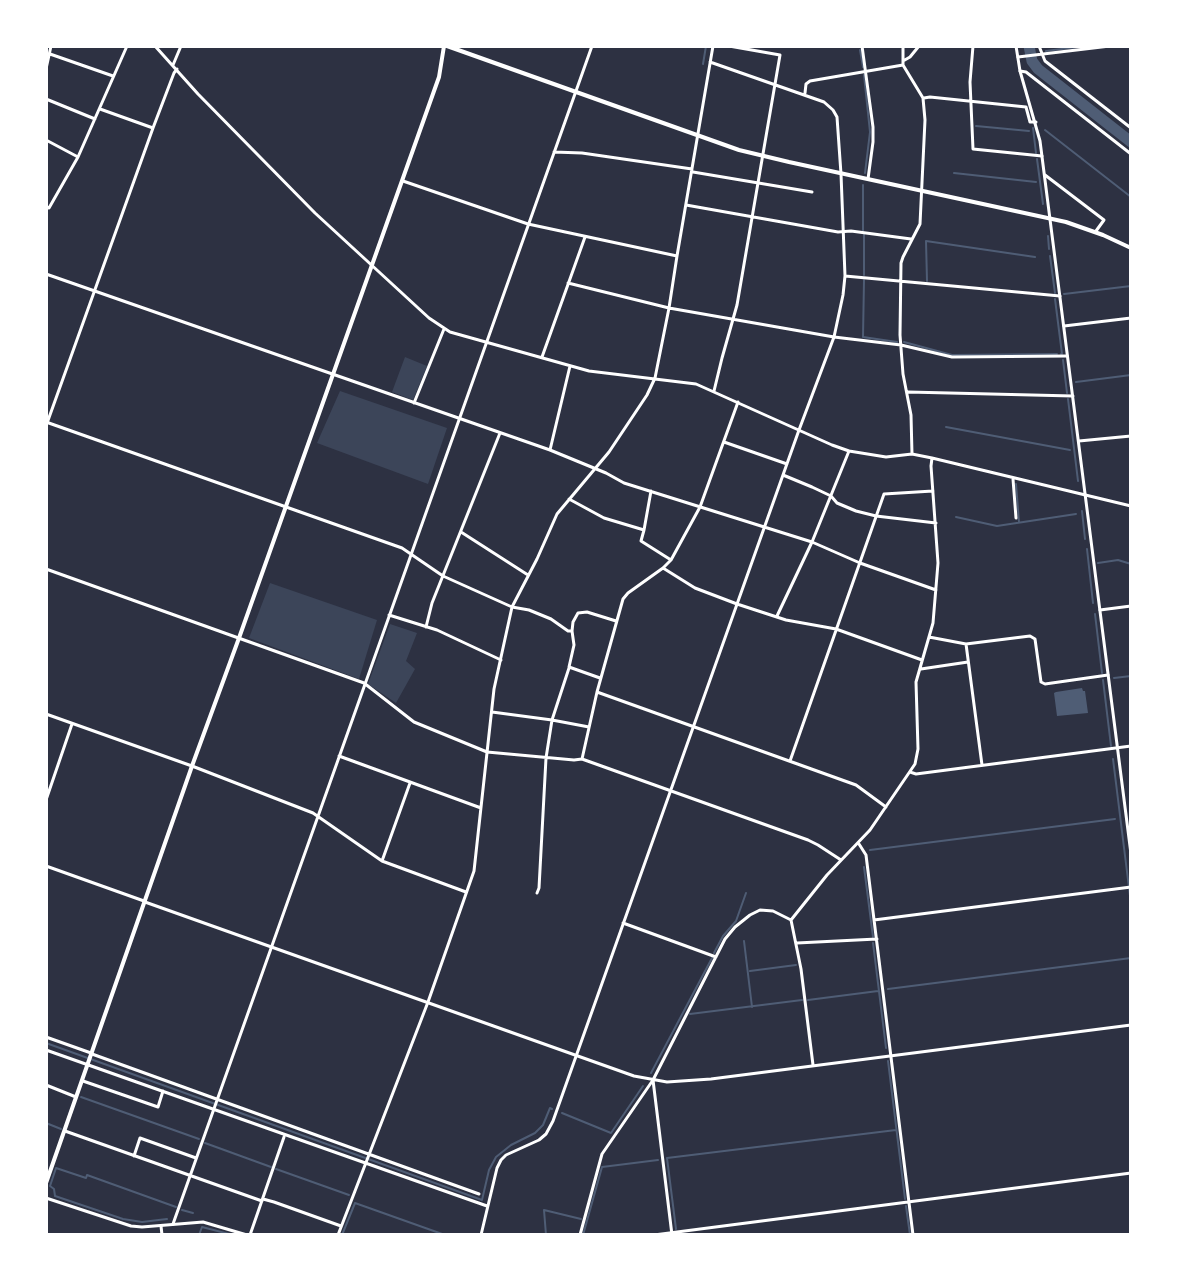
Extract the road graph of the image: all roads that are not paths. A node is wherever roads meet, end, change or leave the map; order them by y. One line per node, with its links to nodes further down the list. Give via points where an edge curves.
1 (51, 46): 16 (street)
2 (127, 46): 26 (street)
3 (155, 46): 21 (street)
4 (181, 46): 21 (street)
5 (445, 46): 28 (main road); 49 (main road)
6 (592, 46): 28 (street)
7 (713, 46): 19 (street)
8 (729, 46): 27 (street, via 780,55)
9 (862, 46): 24 (street)
10 (903, 46): 20 (street)
11 (919, 46): 20 (street)
12 (973, 46): 32 (street)
13 (1016, 46): 18 (street)
14 (1039, 46): 17 (street)
15 (1110, 46): 17 (street)
16 (50, 54): 22 (street); 26 (street)
17 (1040, 54): 18 (street); 37 (street)
18 (1019, 57): 25 (street)
19 (710, 62): 27 (street); 38 (street)
20 (903, 63): 24 (street); 30 (street)
21 (173, 65): 23 (street)
22 (46, 68)
23 (177, 69): 36 (street); 64 (street, via 271,170)
24 (867, 71): 29 (street, via 810,81); 48 (street, via 873,127)
25 (1020, 71): 35 (street); 41 (street)
26 (113, 76): 33 (street)
27 (775, 85): 29 (street); 42 (street)
28 (576, 93): 38 (main road); 40 (street)
29 (805, 95): 46 (street, via 824,102 837,117)
30 (923, 98): 32 (street); 51 (street)
31 (46, 99): 34 (street)
32 (971, 101): 35 (street, via 1026,107 1030,122); 43 (street, via 973,149)
33 (99, 108): 34 (street); 36 (street)
34 (95, 119): 44 (street)
35 (1036, 122): 43 (street)
36 (153, 128): 69 (street)
37 (1131, 128)
38 (697, 136): 42 (main road); 45 (street)
39 (46, 140): 44 (street)
40 (554, 152): 45 (street); 57 (street)
41 (1131, 154)
42 (762, 156): 46 (main road); 50 (street)
43 (1043, 156): 47 (street)
44 (78, 157): 54 (street)
45 (692, 170): 50 (street); 53 (street)
46 (841, 174): 48 (main road); 58 (street)
47 (1045, 175): 56 (street); 59 (street, via 1104,220)
48 (868, 179): 51 (main road)
49 (403, 180): 57 (street); 64 (main road)
50 (758, 183): 52 (street); 55 (street)
51 (922, 191): 56 (main road); 61 (street)
52 (812, 192)
53 (686, 205): 55 (street); 63 (street)
54 (46, 207)
55 (752, 217): 58 (street); 72 (street)
56 (1051, 218): 59 (main road); 70 (street)
57 (528, 224): 60 (street); 77 (street)
58 (843, 232): 61 (street); 66 (street)
59 (1095, 232): 62 (main road)
60 (585, 237): 63 (street); 68 (street)
61 (913, 240): 67 (street, via 903,257)
62 (1131, 248)
63 (677, 256): 71 (street)
64 (372, 266): 75 (street); 82 (main road)
65 (46, 274): 69 (street)
66 (845, 276): 67 (street); 76 (street)
67 (901, 281): 70 (street); 78 (street)
68 (568, 283): 71 (street); 80 (street)
69 (94, 291): 82 (street); 90 (street)
70 (1060, 296): 74 (street)
71 (669, 308): 72 (street); 83 (street)
72 (733, 318): 76 (street); 84 (street)
73 (1131, 318): 74 (street)
74 (1064, 326): 79 (street)
75 (444, 329): 77 (street); 88 (street)
76 (834, 337): 78 (street); 91 (street)
77 (486, 342): 80 (street); 89 (street)
78 (901, 345): 79 (street, via 952,357); 85 (street)
79 (1067, 356): 86 (street)
80 (542, 358): 81 (street)
81 (570, 366): 83 (street); 96 (street)
82 (333, 375): 88 (street); 111 (main road)
83 (655, 378): 84 (street); 101 (street)
84 (714, 391): 87 (street)
85 (907, 392): 86 (street); 98 (street)
86 (1073, 396): 94 (street)
87 (738, 402): 91 (street); 95 (street)
88 (414, 403): 89 (street)
89 (459, 419): 92 (street); 119 (street)
90 (46, 424): 111 (street)
91 (799, 430): 97 (street); 100 (street)
92 (500, 433): 96 (street); 117 (street)
93 (1131, 436): 94 (street)
94 (1078, 441): 106 (street)
95 (724, 442): 100 (street); 110 (street)
96 (550, 450): 101 (street)
97 (849, 451): 98 (street, via 886,457); 107 (street)
98 (912, 454): 99 (street)
99 (932, 458): 103 (street); 105 (street)
100 (787, 464): 102 (street)
101 (597, 469): 104 (street); 108 (street)
102 (783, 475): 107 (street); 115 (street)
103 (1014, 477): 106 (street); 113 (street)
104 (651, 491): 110 (street); 116 (street)
105 (933, 491): 112 (street, via 884,494); 114 (street)
106 (1085, 495): 109 (street); 130 (street)
107 (831, 496): 112 (street); 118 (street)
108 (569, 498): 116 (street, via 604,518); 124 (street)
109 (1131, 506)
110 (700, 507): 115 (street); 120 (street)
111 (286, 508): 119 (street); 138 (main road)
112 (876, 516): 114 (street); 121 (street)
113 (1016, 518)
114 (936, 523): 126 (street)
115 (764, 527): 118 (street); 127 (street)
116 (644, 530): 120 (street, via 641,541)
117 (461, 532): 124 (street); 125 (street)
118 (812, 542): 121 (street); 132 (street)
119 (411, 553): 125 (street); 131 (street)
120 (671, 560): 122 (street)
121 (860, 563): 126 (street); 135 (street)
122 (663, 568): 127 (street); 133 (street, via 628,593)
123 (46, 569): 138 (street)
124 (528, 575): 129 (street)
125 (443, 576): 129 (street); 134 (street)
126 (936, 590): 137 (street)
127 (737, 604): 132 (street); 153 (street)
128 (1131, 606): 130 (street)
129 (512, 607): 136 (street); 140 (street)
130 (1100, 610): 145 (street)
131 (388, 615): 134 (street); 147 (street)
132 (777, 617): 135 (street)
133 (616, 621): 136 (street, via 578,613); 146 (street)
134 (426, 627): 140 (street)
135 (836, 629): 141 (street); 161 (street)
136 (572, 631): 143 (street)
137 (929, 637): 139 (street); 141 (street)
138 (239, 638): 147 (street); 163 (main road)
139 (966, 644): 142 (street); 145 (street, via 1030,636 1045,684)
140 (501, 660): 149 (street)
141 (922, 660): 144 (street)
142 (968, 662): 144 (street); 162 (street)
143 (569, 667): 146 (street); 151 (street)
144 (919, 669): 164 (street, via 918,749)
145 (1108, 675): 156 (street)
146 (601, 678): 148 (street)
147 (364, 683): 157 (street, via 414,722); 158 (street)
148 (597, 692): 153 (street); 154 (street)
149 (492, 712): 151 (street); 157 (street)
150 (46, 714): 152 (street)
151 (552, 720): 154 (street); 159 (street)
152 (73, 723): 163 (street); 167 (street)
153 (694, 726): 161 (street); 166 (street)
154 (589, 727): 160 (street)
155 (1131, 746): 156 (street)
156 (1118, 748): 162 (street); 172 (street)
157 (487, 752): 159 (street); 169 (street)
158 (339, 756): 165 (street); 170 (street)
159 (546, 758): 160 (street); 178 (street)
160 (582, 759): 166 (street)
161 (790, 761): 168 (street, via 856,785)
162 (982, 765): 164 (street)
163 (192, 766): 170 (street); 179 (main road)
164 (910, 772): 168 (street)
165 (410, 783): 169 (street); 174 (street)
166 (670, 791): 173 (street, via 818,845); 182 (street)
167 (46, 800)
168 (887, 807): 171 (street)
169 (481, 808): 177 (street)
170 (318, 816): 174 (street); 185 (street)
171 (859, 842): 173 (street); 181 (street, via 866,855)
172 (1131, 854)
173 (841, 860): 180 (street)
174 (382, 861): 177 (street)
175 (46, 866): 179 (street)
176 (1128, 887): 181 (street)
177 (466, 892): 187 (street)
178 (537, 893)
179 (145, 902): 185 (street); 193 (main road)
180 (791, 920): 184 (street); 186 (street, via 760,910 735,927)
181 (874, 920): 183 (street)
182 (623, 923): 186 (street); 191 (street)
183 (877, 939): 184 (street); 192 (street)
184 (796, 943): 194 (street)
185 (271, 946): 187 (street); 200 (street)
186 (716, 957): 195 (street)
187 (428, 1002): 191 (street); 203 (street)
188 (1131, 1025): 192 (street)
189 (46, 1037): 193 (street)
190 (46, 1050): 193 (street)
191 (577, 1055): 195 (street); 215 (street, via 550,1128 539,1140 501,1160)
192 (891, 1056): 194 (street); 214 (street)
193 (91, 1057): 196 (main road); 198 (street); 200 (street)
194 (814, 1066): 195 (street, via 689,1082)
195 (653, 1080): 219 (street); 224 (street, via 602,1154)
196 (83, 1081): 198 (street, via 158,1107); 199 (main road)
197 (46, 1085): 199 (street)
198 (163, 1091): 200 (street)
199 (77, 1097): 201 (main road)
200 (215, 1104): 202 (street); 203 (street); 205 (street)
201 (65, 1131): 204 (street); 209 (main road)
202 (285, 1135): 206 (street); 213 (street)
203 (368, 1154): 206 (street); 210 (street)
204 (134, 1156): 205 (street, via 140,1138); 208 (street)
205 (196, 1158): 208 (street)
206 (365, 1162): 210 (street); 218 (street)
207 (1131, 1173): 214 (street)
208 (190, 1176): 213 (street); 216 (street)
209 (46, 1183)
210 (466, 1194): 211 (street); 215 (street)
211 (479, 1194)
212 (46, 1198): 217 (street, via 122,1225)
213 (262, 1200): 218 (street); 221 (street)
214 (909, 1202): 219 (street); 226 (street)
215 (487, 1206): 223 (street)
216 (173, 1224): 217 (street); 221 (street, via 203,1222)
217 (161, 1226): 220 (street)
218 (341, 1226): 222 (street)
219 (672, 1234): 225 (street)
220 (162, 1235)
221 (249, 1235)
222 (338, 1235)
223 (483, 1235)
224 (580, 1235)
225 (654, 1235)
226 (913, 1235)

